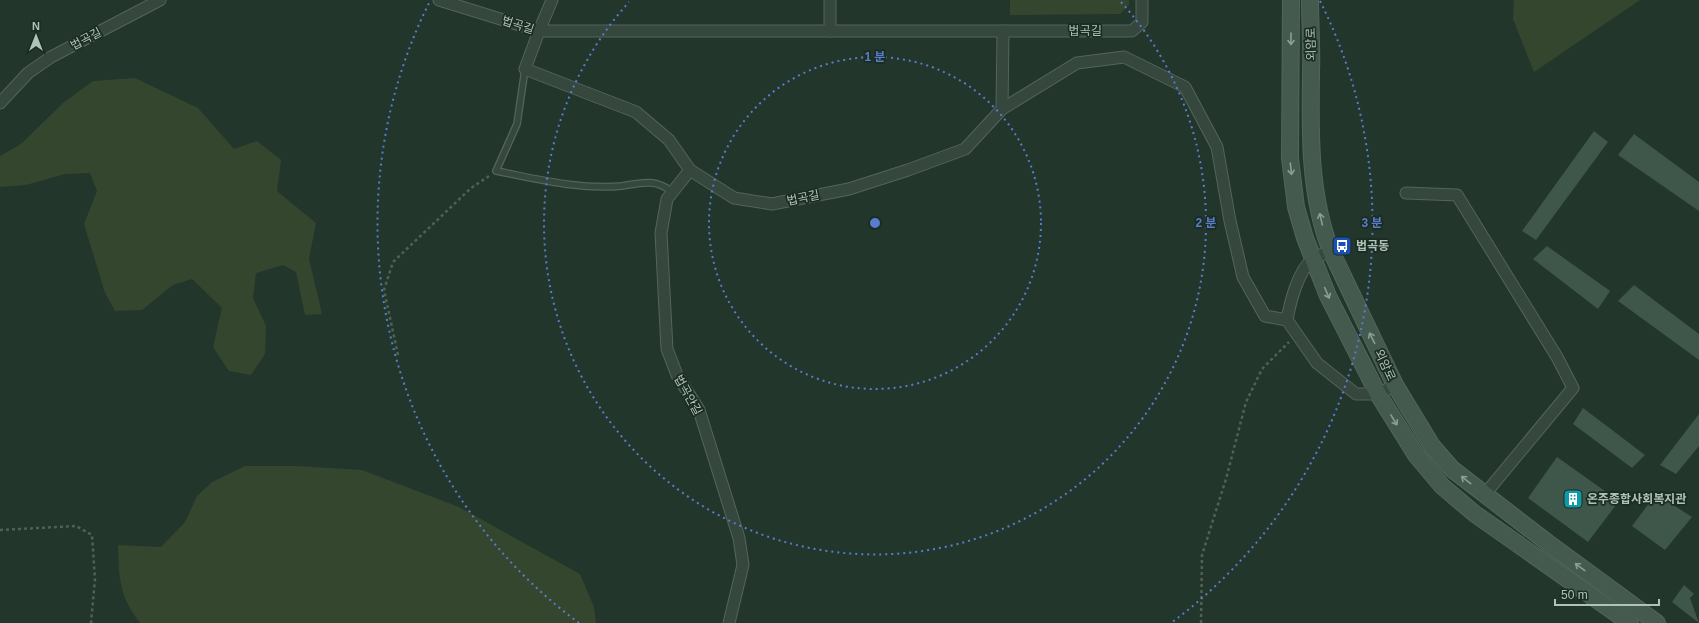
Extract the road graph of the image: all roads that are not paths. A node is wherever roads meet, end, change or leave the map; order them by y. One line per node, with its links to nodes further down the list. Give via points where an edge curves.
1 (160, 0): 12 (street, 법곡길, via 50,57 28,73)
2 (439, 0): 8 (street, 법곡길)
3 (552, 0): 8 (street)
4 (830, 0): 9 (street)
5 (1142, 0): 10 (street, 법곡길, via 1142,22 1132,31)
6 (1291, 0): 18 (main road, 외암로, one-way to 18, via 1290,158 1296,207)
7 (1310, 0): 17 (main road, 외암로, one-way to 7, via 1325,238 1316,198 1312,145)
8 (539, 31): 9 (street, 법곡길); 11 (street, 법곡길)
9 (830, 31): 10 (street, 법곡길)
10 (1003, 31): 13 (street)
11 (525, 69): 14 (street, 법곡길, via 636,112 669,140); 15 (lane, via 517,124 496,171 581,187 622,186 643,182 664,186)
12 (0, 103)
13 (1002, 109): 14 (street, 법곡길, via 965,149 849,188 772,204 734,198); 19 (street, 법곡길, via 1077,63 1124,57 1185,87 1217,147 1243,278 1265,316)
14 (690, 170): 15 (street, 법곡안길)
15 (672, 192): 23 (street, 법곡안길, via 667,199 661,233 667,349 677,375 699,410 739,538 743,565)
16 (1406, 193): 22 (street, via 1457,195 1557,357 1573,388)
17 (1331, 251): 18 (street); 20 (main road, 외암로, one-way to 17)
18 (1313, 259): 19 (street, via 1292,297); 21 (main road, 외암로, one-way to 21, via 1328,296)
19 (1287, 320): 21 (street, via 1317,363 1356,394)
20 (1395, 385): 21 (street); 22 (main road, 외암로, one-way to 20, via 1452,469 1432,446)
21 (1378, 394): 24 (main road, 외암로, one-way to 24, via 1416,455 1442,486 1475,514)
22 (1485, 494): 25 (main road, 외암로, one-way to 22)
23 (729, 623)
24 (1630, 623)
25 (1657, 623)

